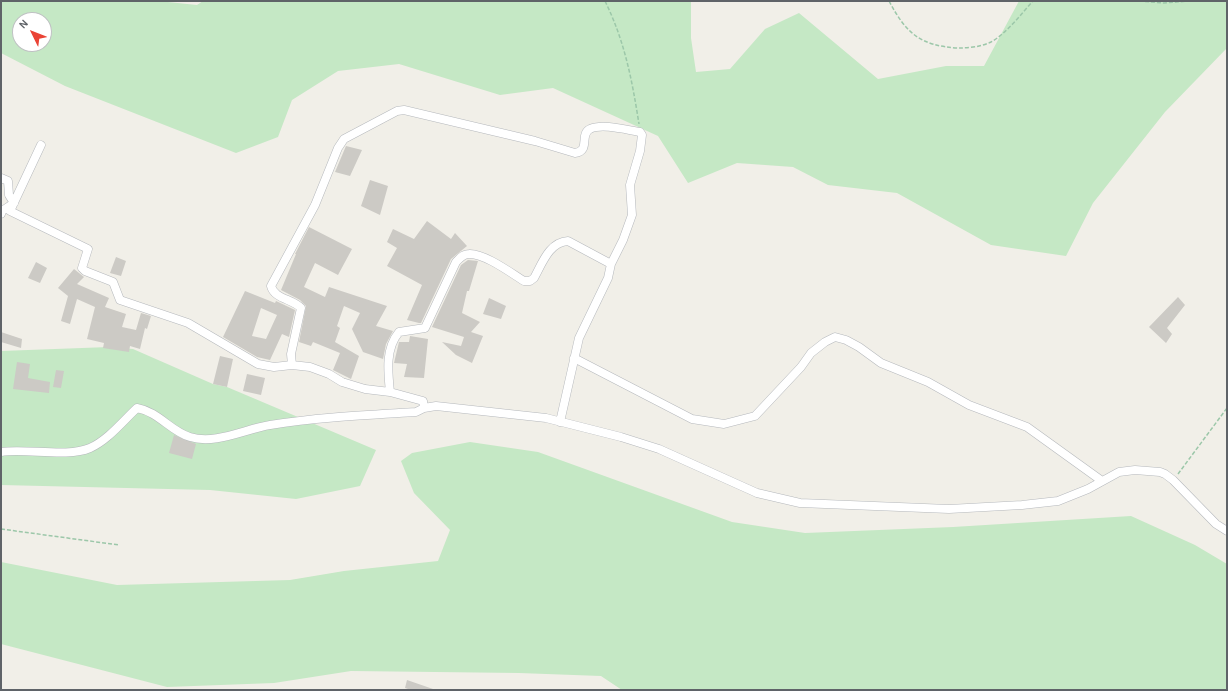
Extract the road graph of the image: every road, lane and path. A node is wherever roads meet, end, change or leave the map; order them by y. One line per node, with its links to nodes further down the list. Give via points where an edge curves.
1 (605, 1): 6 (path, via 628,60)
2 (889, 1): 3 (path, via 900,21 910,32 929,44 969,48 991,42)
3 (1033, 1)
4 (1139, 1): 5 (path)
5 (1189, 1)
6 (640, 132): 11 (street, via 640,151 630,185 632,215); 13 (street, via 609,127 590,129 586,133 584,149 580,153 575,153 404,110 397,111 344,140 338,148 315,205 271,286 276,294 301,308 291,354)
7 (41, 145): 9 (street)
8 (1, 178): 9 (street, via 8,181)
9 (14, 203): 10 (street); 13 (street, via 10,211 88,249 82,268 113,282 120,300 188,323 258,364 274,367)
10 (1, 214)
11 (611, 264): 12 (street, via 608,278 579,338); 14 (street, via 568,241 561,241 553,246 534,278 524,281 488,259 470,253 464,254 456,262 425,328 398,332 394,338 388,365)
12 (574, 358): 17 (street); 20 (street, via 692,419 724,424 755,416 811,354 834,337 846,340 881,363 928,382 969,405 1027,427)
13 (292, 366): 14 (street, via 310,367 342,382 365,389)
14 (390, 392): 15 (street, via 423,401)
15 (424, 408): 17 (street, via 450,407 546,418); 18 (street, via 416,412 348,415 269,426 209,439 190,437 147,410 137,408 90,448 75,452)
16 (1227, 408): 19 (path)
17 (560, 422): 20 (street, via 659,449 757,493 800,503 949,509 1022,505 1058,501)
18 (1, 452)
19 (1173, 480): 20 (street, via 1160,472 1135,470 1119,472); 22 (street)
20 (1102, 481)
21 (1, 529): 23 (path)
22 (1227, 532)
23 (119, 544)

